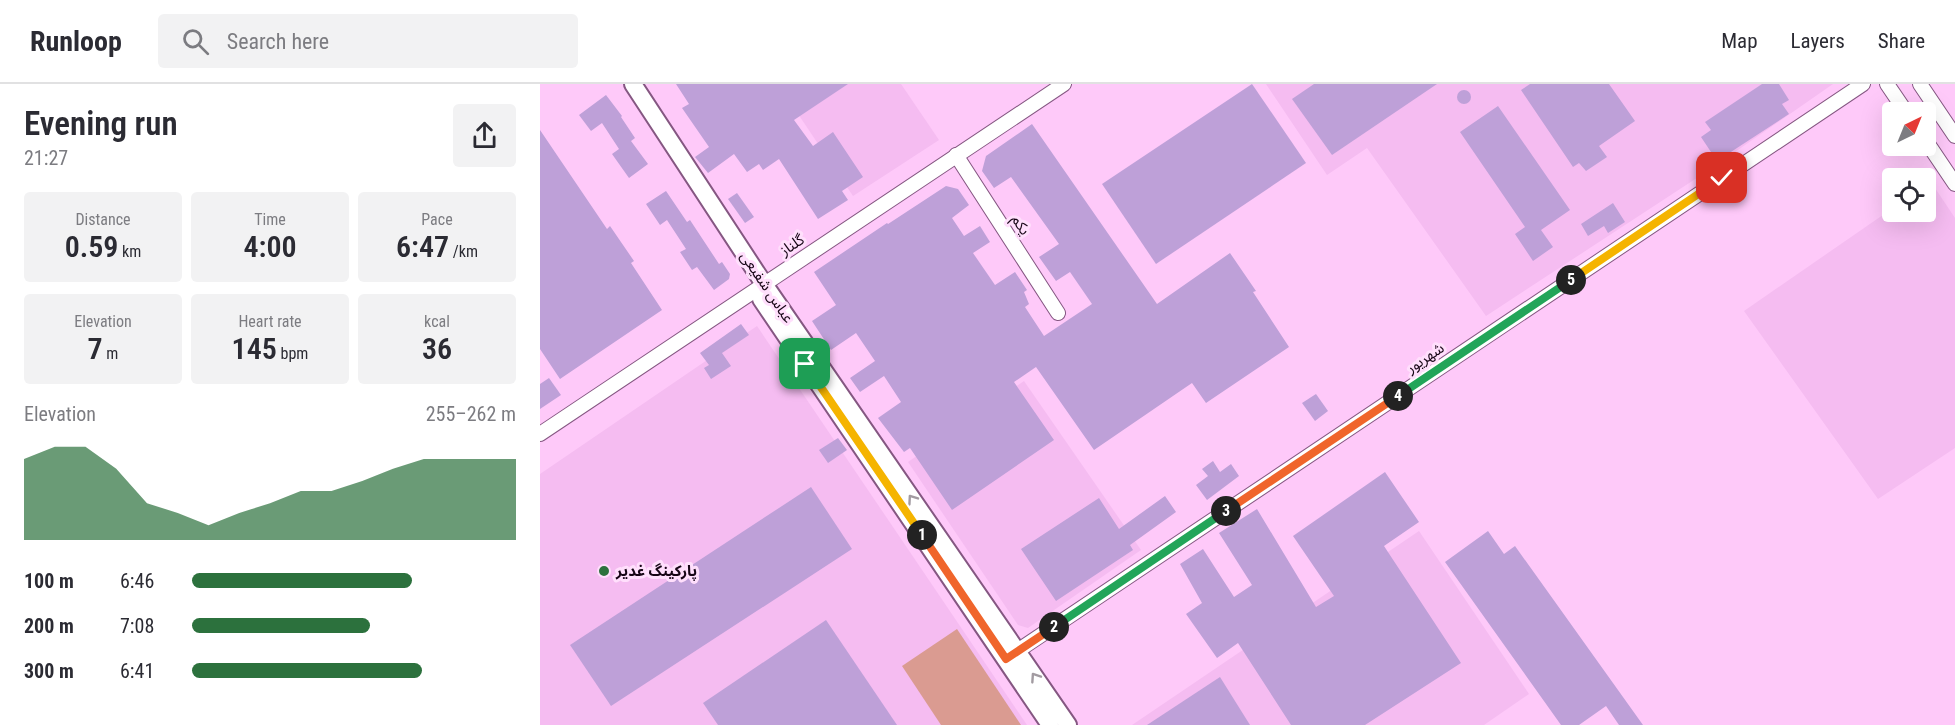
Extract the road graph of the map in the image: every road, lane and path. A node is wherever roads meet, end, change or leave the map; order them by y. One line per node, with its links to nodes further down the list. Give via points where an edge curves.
1 (622, 84): 12 (main road, عباس شفیعی)
2 (633, 84): 12 (main road, عباس شفیعی)
3 (1064, 84): 9 (street, گلناز)
4 (1863, 84): 15 (street, شهریور)
5 (1887, 84): 7 (street)
6 (1920, 84): 8 (street)
7 (1899, 102)
8 (1955, 136)
9 (956, 155): 12 (street, گلناز); 13 (street, یکم)
10 (1936, 156): 11 (street)
11 (1955, 184)
12 (760, 287): 14 (street, گلناز); 15 (main road, عباس شفیعی)
13 (1058, 313)
14 (540, 434)
15 (1012, 655): 16 (main road, عباس شفیعی); 17 (main road, عباس شفیعی, one-way to 15)
16 (1050, 725)
17 (1068, 725)

